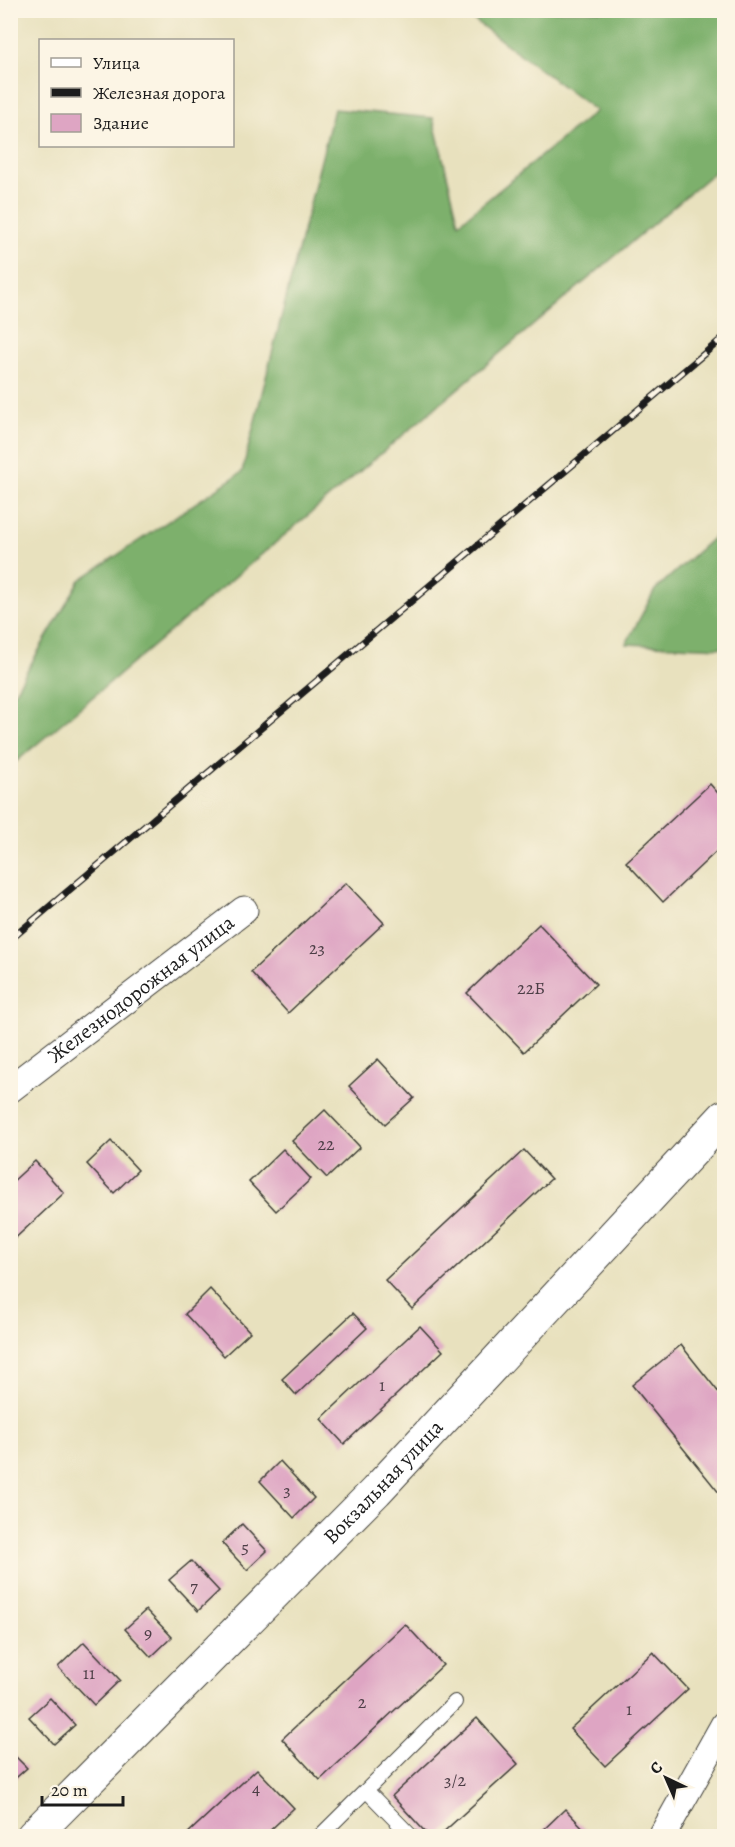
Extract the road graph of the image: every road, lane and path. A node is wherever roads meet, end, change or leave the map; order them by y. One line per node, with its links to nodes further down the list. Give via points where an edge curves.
1 (244, 910): 2 (street, Железнодорожная улица)
2 (10, 1089)
3 (724, 1117): 7 (street, Вокзальная улица, via 376,1491)
4 (455, 1702): 6 (lane)
5 (724, 1725): 10 (street)
6 (367, 1791): 8 (lane); 9 (lane)
7 (33, 1836)
8 (321, 1836)
9 (411, 1836)
10 (662, 1836)

